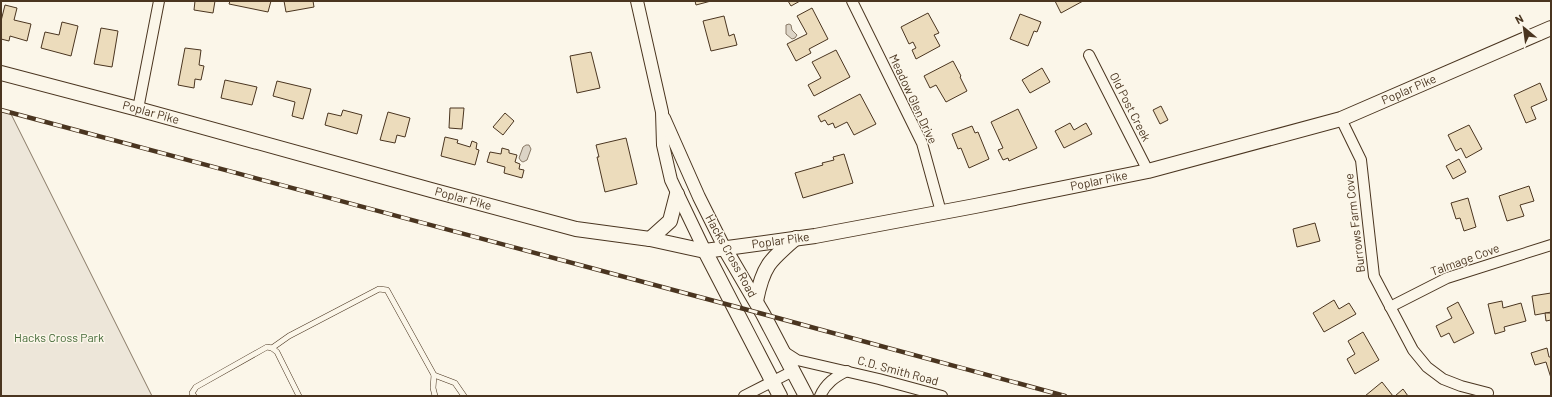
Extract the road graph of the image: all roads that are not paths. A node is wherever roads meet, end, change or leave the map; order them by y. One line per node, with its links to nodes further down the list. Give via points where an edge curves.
1 (158, 1): 7 (street)
2 (637, 1): 8 (street, Hacks Cross Road)
3 (852, 1): 12 (street, Meadow Glen Drive, via 922,143)
4 (1551, 28): 9 (main road, Poplar Pike)
5 (1089, 55): 10 (street, Old Post Creek)
6 (1, 73): 7 (main road, Poplar Pike)
7 (138, 109): 14 (main road, Poplar Pike, via 576,229)
8 (662, 112): 11 (street, Hacks Cross Road, via 663,145 670,180); 16 (street, Hacks Cross Road, via 699,198)
9 (1341, 119): 10 (main road, Poplar Pike); 19 (street, Burrows Farm Cove, via 1361,160 1374,276)
10 (1148, 171): 12 (main road, Poplar Pike)
11 (677, 194): 14 (main road, via 670,221); 17 (street, Hacks Cross Road)
12 (941, 212): 13 (main road, Poplar Pike)
13 (796, 238): 16 (main road, Poplar Pike); 18 (main road, via 774,256 766,268)
14 (650, 239): 17 (main road, Poplar Pike)
15 (1551, 244): 19 (street, Talmage Cove, via 1447,278)
16 (725, 249): 17 (main road, Poplar Pike); 18 (main road, Hacks Cross Road)
17 (705, 251): 25 (main road, Hacks Cross Road)
18 (756, 301): 21 (main road, Hacks Cross Road)
19 (1390, 307): 26 (street, Burrows Farm Cove, via 1413,350 1427,367 1443,379)
20 (272, 348): 24 (lane, via 289,336 379,289 387,290); 27 (lane, via 267,347 196,387 192,393); 28 (lane, via 277,352)
21 (782, 351): 22 (main road, Hacks Cross Road); 23 (street, C.D. Smith Road, via 797,360)
22 (793, 371): 25 (street); 33 (main road, Hacks Cross Road)
23 (847, 371): 34 (street, C.D. Smith Road, via 826,385); 35 (street, C.D. Smith Road)
24 (434, 375): 29 (lane); 30 (lane, via 455,383)
25 (773, 381): 31 (street); 32 (main road, Hacks Cross Road)
26 (1488, 393)
27 (194, 396)
28 (299, 396)
29 (435, 396)
30 (464, 396)
31 (744, 396)
32 (780, 396)
33 (806, 396)
34 (820, 396)
35 (942, 396)

